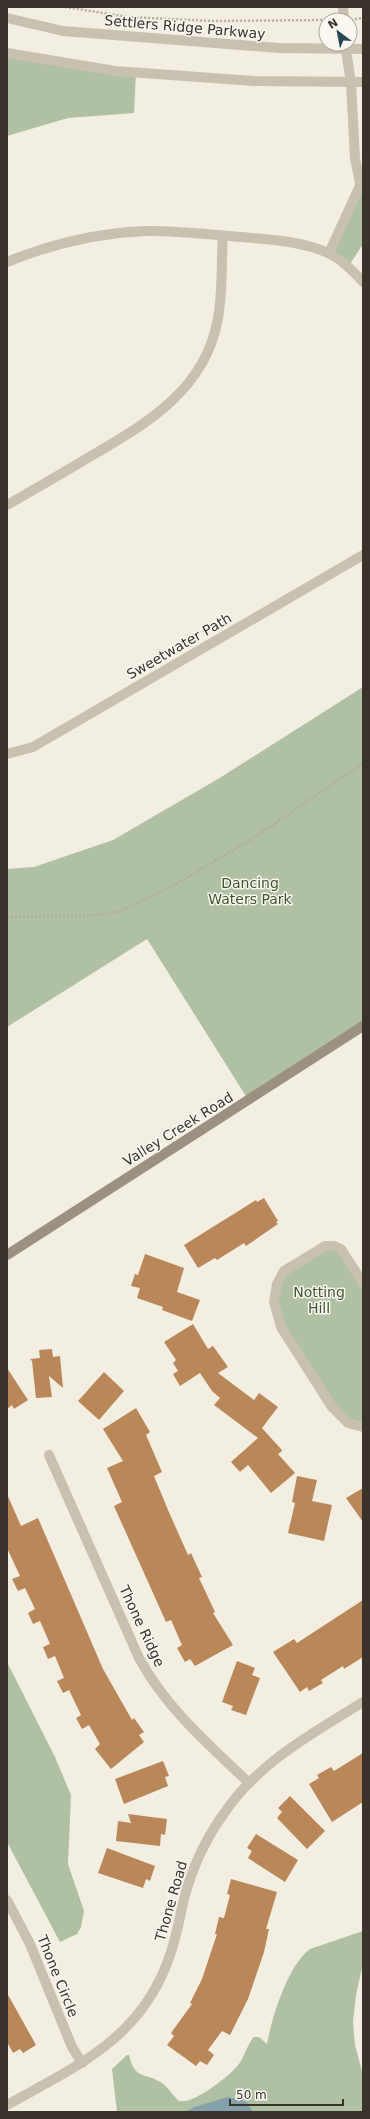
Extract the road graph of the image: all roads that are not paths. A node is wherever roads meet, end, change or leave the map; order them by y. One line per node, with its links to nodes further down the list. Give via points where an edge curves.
1 (7, 18): 2 (street, Settlers Ridge Parkway, via 63,31 279,48)
2 (318, 47)
3 (346, 52): 6 (street)
4 (7, 53): 6 (street, via 115,71 254,81)
5 (363, 82): 6 (street)
6 (351, 83): 7 (street, via 355,158)
7 (362, 181): 9 (street)
8 (223, 236): 9 (street, via 281,241); 10 (street, via 146,231 57,244); 12 (street, via 218,318 210,343 186,387 138,429)
9 (329, 253): 11 (street)
10 (7, 262)
11 (363, 282)
12 (7, 505)
13 (363, 556): 14 (street, Sweetwater Path, via 33,747)
14 (7, 754)
15 (363, 1026): 16 (main road, Valley Creek Road)
16 (7, 1254)
17 (363, 1283): 18 (street, via 341,1249 325,1246 284,1271 277,1284 274,1302 281,1327 329,1403 348,1423)
18 (363, 1427)
19 (49, 1455): 21 (street, Thone Ridge, via 139,1658 154,1684 183,1720)
20 (363, 1702): 21 (street, Thone Road, via 287,1750)
21 (249, 1783): 23 (street, Thone Road, via 225,1812 201,1852 166,1966 152,1994 142,2010 116,2038)
22 (7, 1900): 23 (street, Thone Circle, via 30,1944 72,2047)
23 (82, 2063): 24 (street, Thone Road)
24 (7, 2105)

